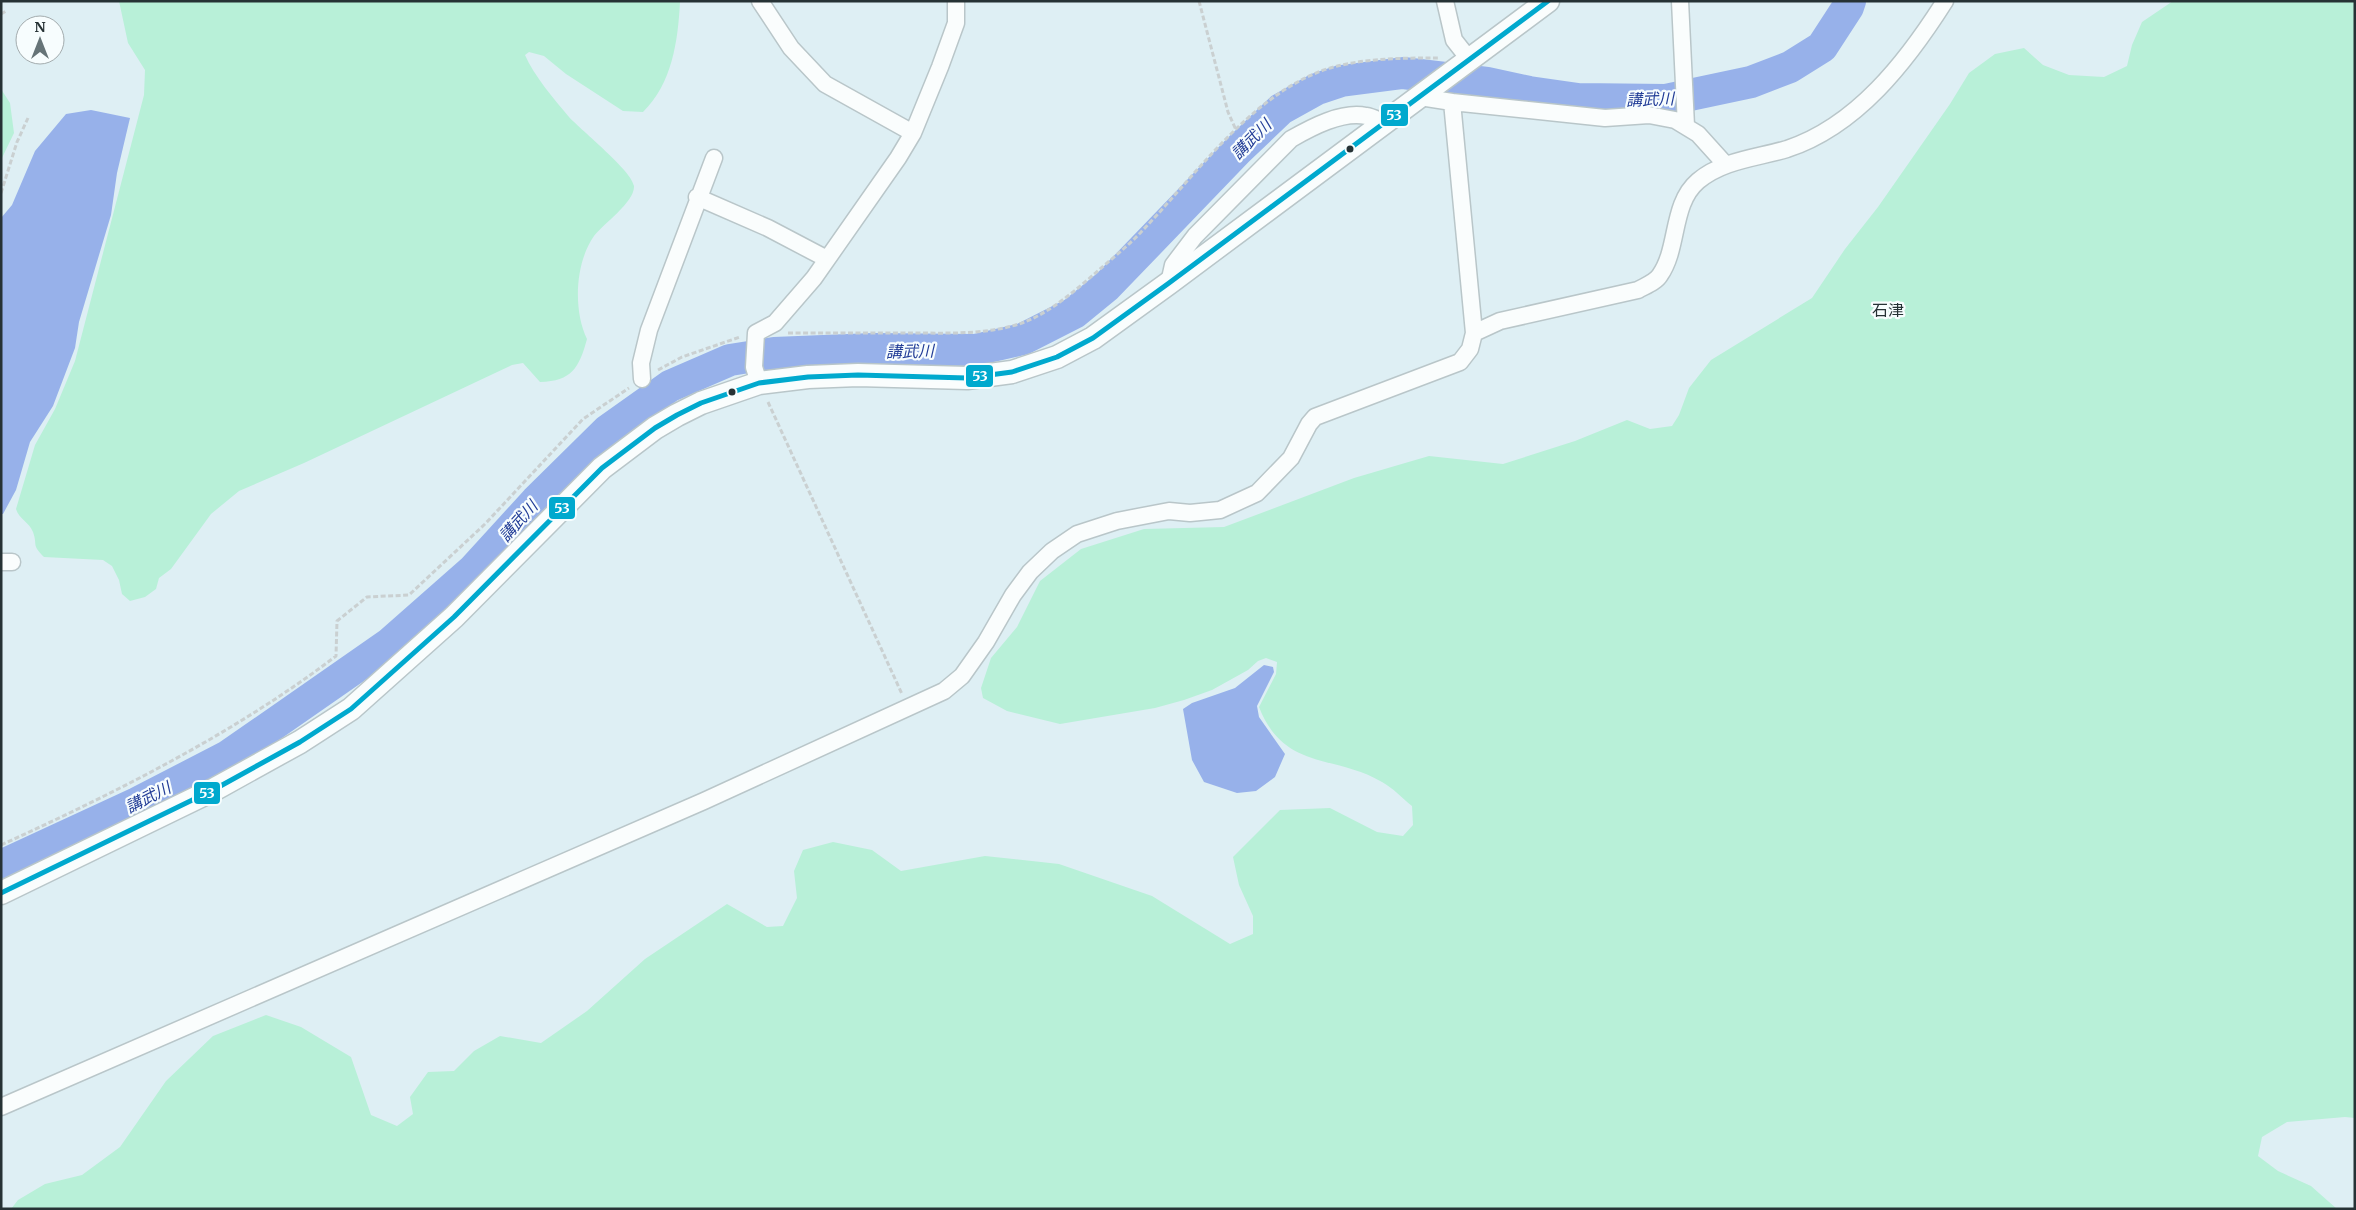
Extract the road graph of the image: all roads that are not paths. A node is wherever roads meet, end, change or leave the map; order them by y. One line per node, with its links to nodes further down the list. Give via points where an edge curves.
1 (760, 1): 12 (street, via 791,48 825,84)
2 (956, 1): 12 (street, via 956,23)
3 (1445, 1): 7 (street, via 1454,40)
4 (1548, 1): 7 (main road)
5 (1680, 1): 10 (street)
6 (1944, 1): 14 (street, via 1907,55 1862,104 1836,125 1787,148)
7 (1464, 63): 8 (main road)
8 (1425, 93): 9 (street); 11 (main road)
9 (1452, 102): 10 (street, via 1605,118); 18 (street)
10 (1685, 118): 14 (street)
11 (1385, 123): 17 (main road); 17 (street, via 1365,116 1346,117 1291,138 1194,236 1174,265)
12 (913, 132): 16 (street, via 889,173)
13 (714, 158): 15 (street)
14 (1726, 165): 18 (street, via 1696,183 1688,195 1665,265 1660,276 1650,283 1638,290 1500,321)
15 (697, 197): 16 (street, via 768,228); 20 (street, via 649,330 641,363)
16 (827, 259): 19 (street, via 775,323 755,338)
17 (1169, 283): 19 (main road, via 1092,338 1057,356 1012,372 967,378)
18 (1474, 333): 22 (street, via 1470,349 1452,367 1315,417 1308,424 1291,458 1257,493 1220,510 1168,511 1117,521 1071,538 1030,572 962,676 944,691 686,808)
19 (757, 375): 21 (main road, via 677,415 602,468 454,616 351,709 300,742 215,789)
20 (642, 379)
21 (1, 893)
22 (1, 1107)

